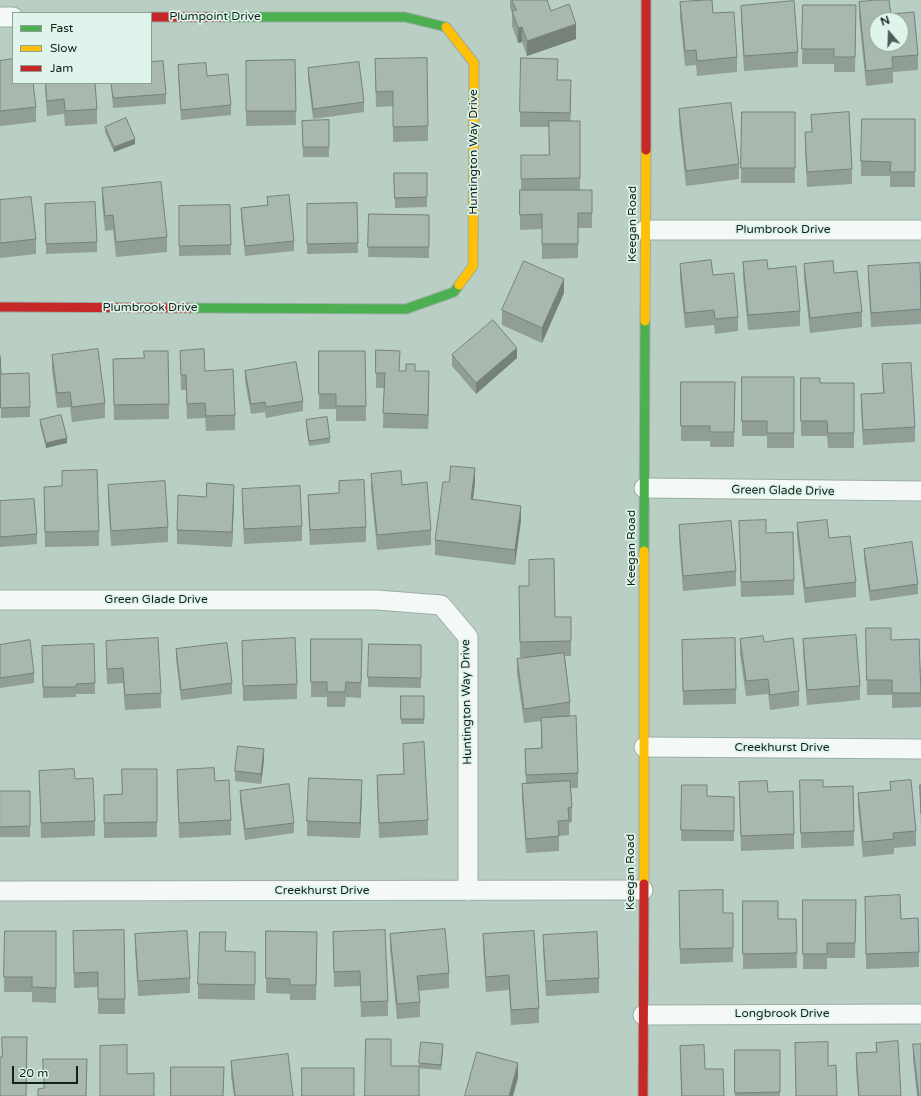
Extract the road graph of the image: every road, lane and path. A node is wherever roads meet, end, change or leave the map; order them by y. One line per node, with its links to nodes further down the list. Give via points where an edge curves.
1 (646, 0): 6 (street, Keegan Road)
2 (0, 17): 3 (street)
3 (12, 17)
4 (152, 17): 5 (street, Plumpoint Drive)
5 (280, 17): 9 (street, Huntington Way Drive, via 405,17 447,27 474,63 473,266 454,292 406,309)
6 (645, 230): 7 (street, Plumbrook Drive); 10 (street, Keegan Road)
7 (921, 230)
8 (0, 307): 9 (street, Plumbrook Drive)
9 (299, 309)
10 (644, 488): 11 (street, Green Glade Drive); 14 (street, Keegan Road)
11 (921, 491)
12 (0, 600): 13 (street, Green Glade Drive)
13 (311, 600): 18 (street, Huntington Way Drive, via 377,600 441,604 468,637)
14 (644, 747): 15 (street, Creekhurst Drive); 16 (street, Keegan Road)
15 (921, 749)
16 (643, 890): 18 (street, Creekhurst Drive); 20 (street, Keegan Road)
17 (0, 891): 18 (street, Creekhurst Drive)
18 (468, 892)
19 (921, 1014): 20 (street, Longbrook Drive)
20 (643, 1015): 21 (street, Keegan Road)
21 (643, 1096)

